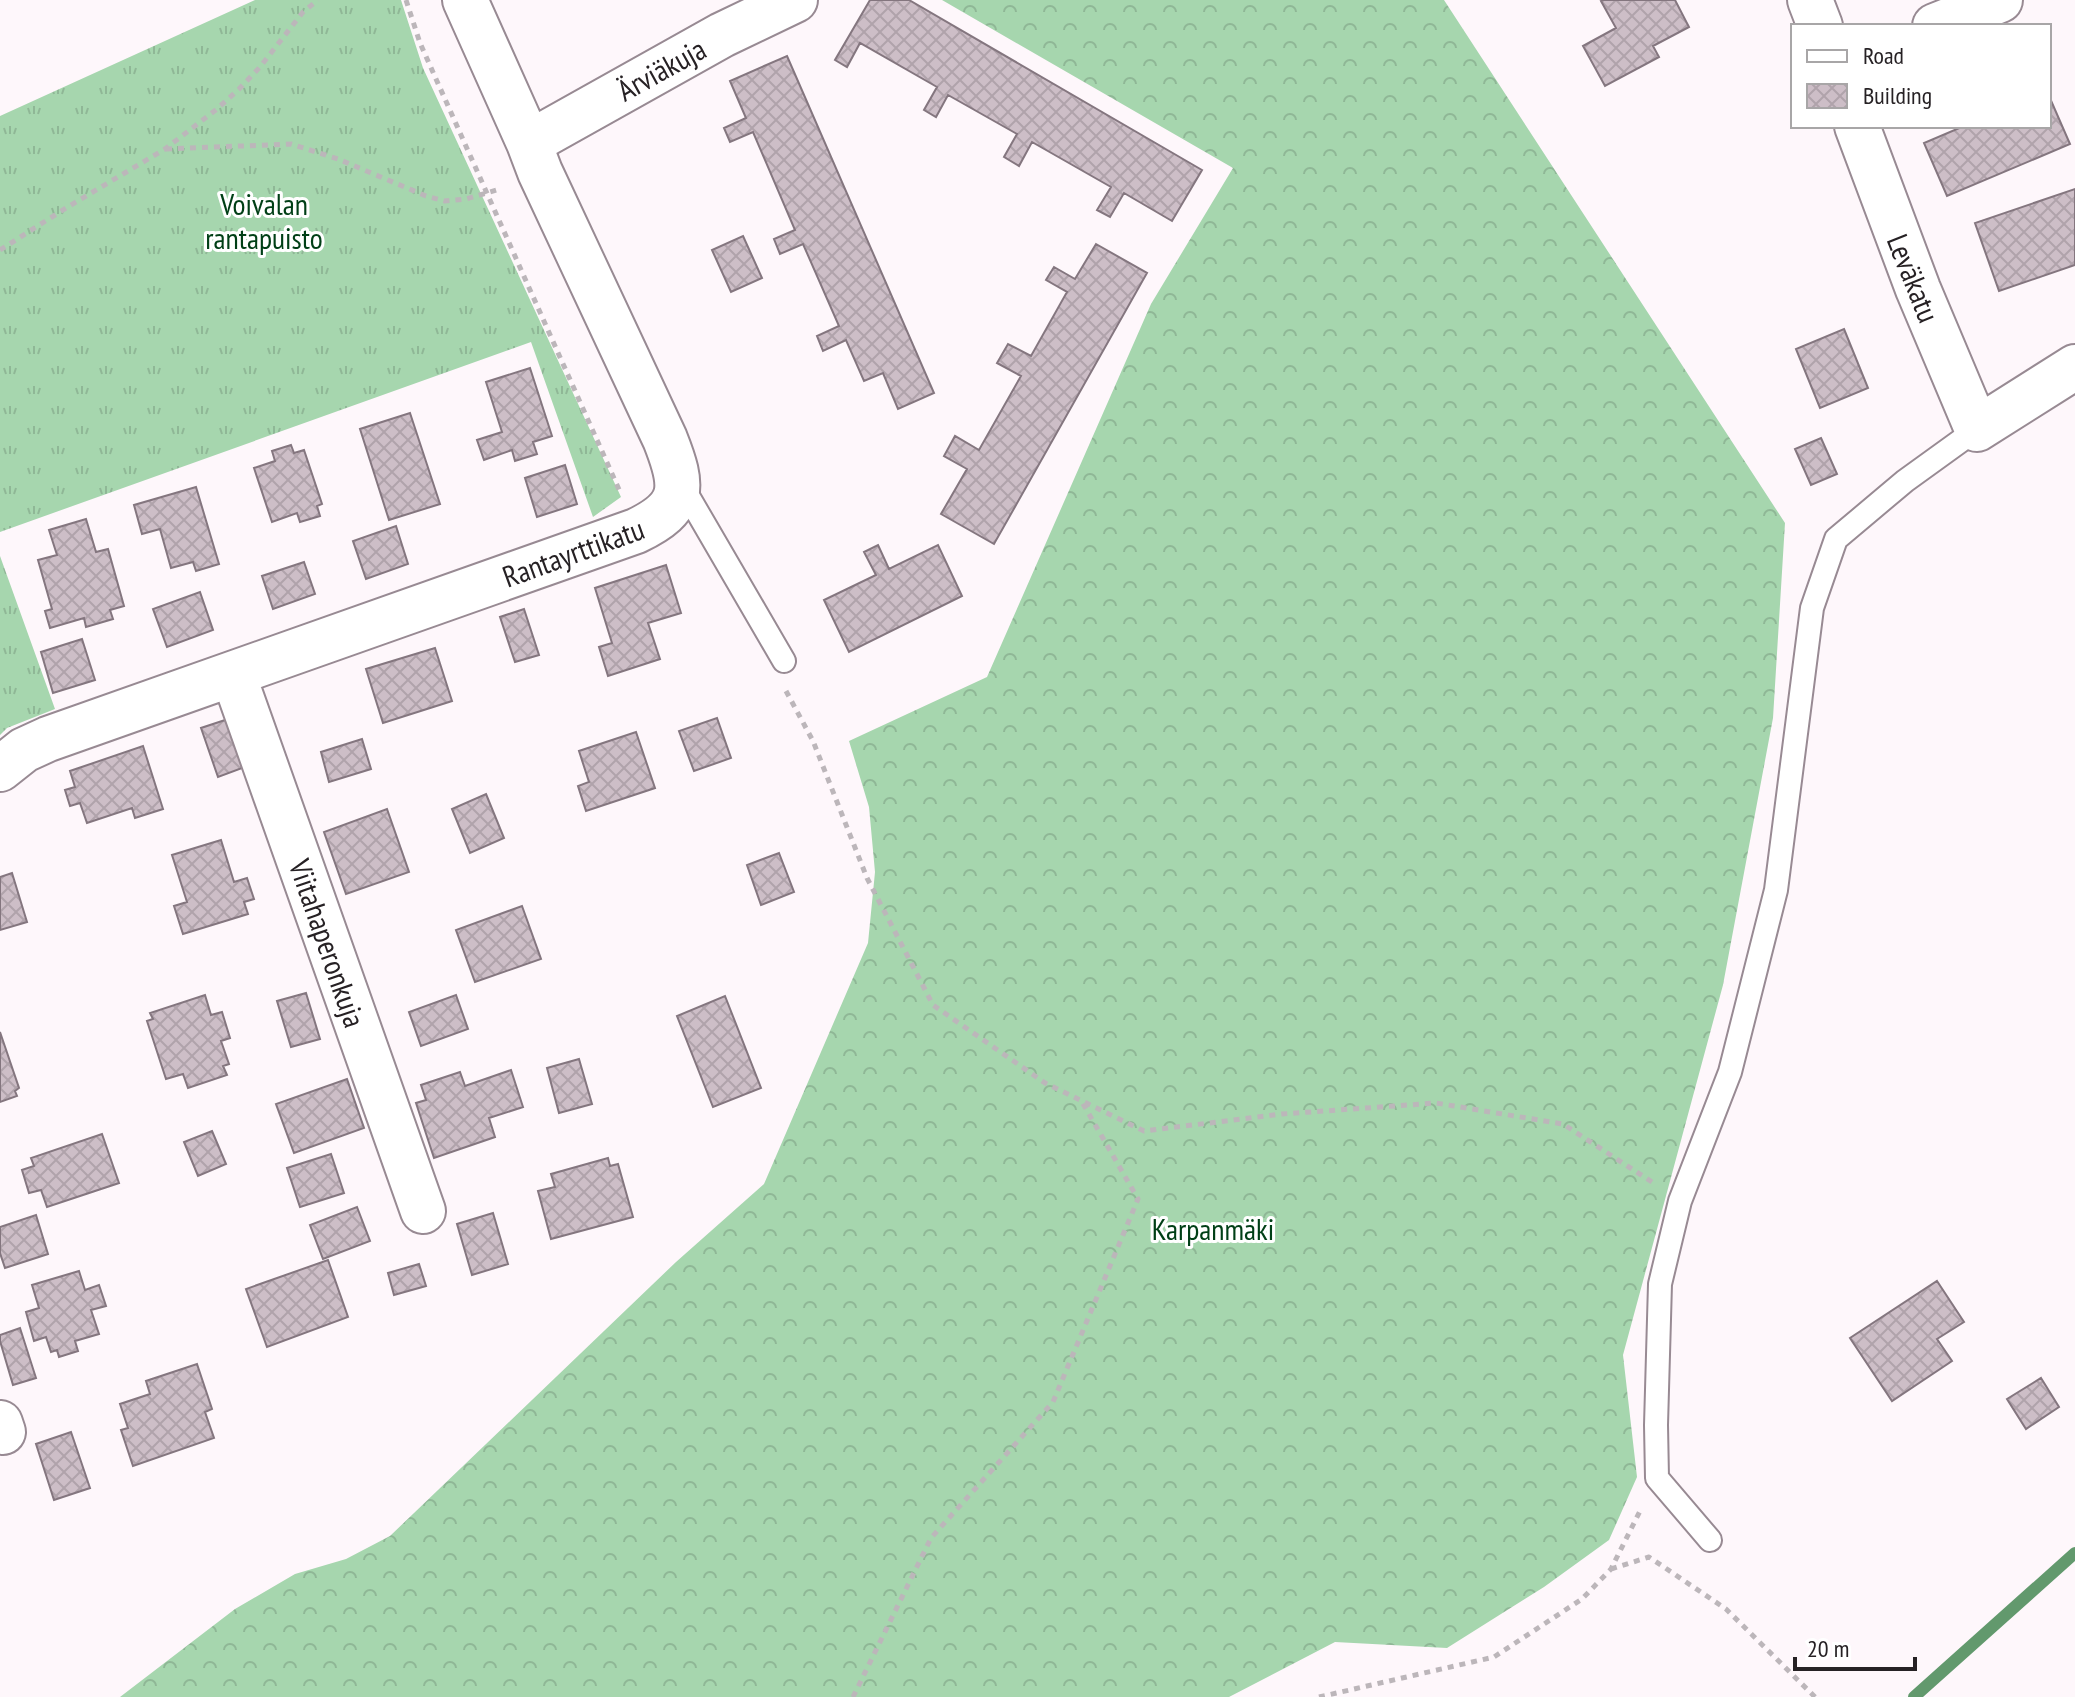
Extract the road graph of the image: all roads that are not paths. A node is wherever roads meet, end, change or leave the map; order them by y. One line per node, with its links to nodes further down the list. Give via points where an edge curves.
1 (465, 0): 8 (street)
2 (795, 0): 8 (street, Ärviäkuja, via 722,35)
3 (1810, 0): 5 (street)
4 (2000, 0): 6 (street)
5 (1819, 24)
6 (1940, 24)
7 (1858, 128): 10 (street, Leväkatu)
8 (534, 157): 11 (street, via 665,439)
9 (2075, 367): 10 (street)
10 (1977, 429): 16 (lane, via 1836,539 1812,608 1776,890 1730,1072 1680,1201 1660,1284 1657,1478)
11 (676, 476): 12 (lane); 13 (street, Rantayrttikatu, via 677,494 670,510 636,531)
12 (784, 661)
13 (233, 674): 14 (street, Rantayrttikatu, via 48,739); 15 (street, Viitahaperonkuja)
14 (0, 769)
15 (423, 1211)
16 (1710, 1540)

